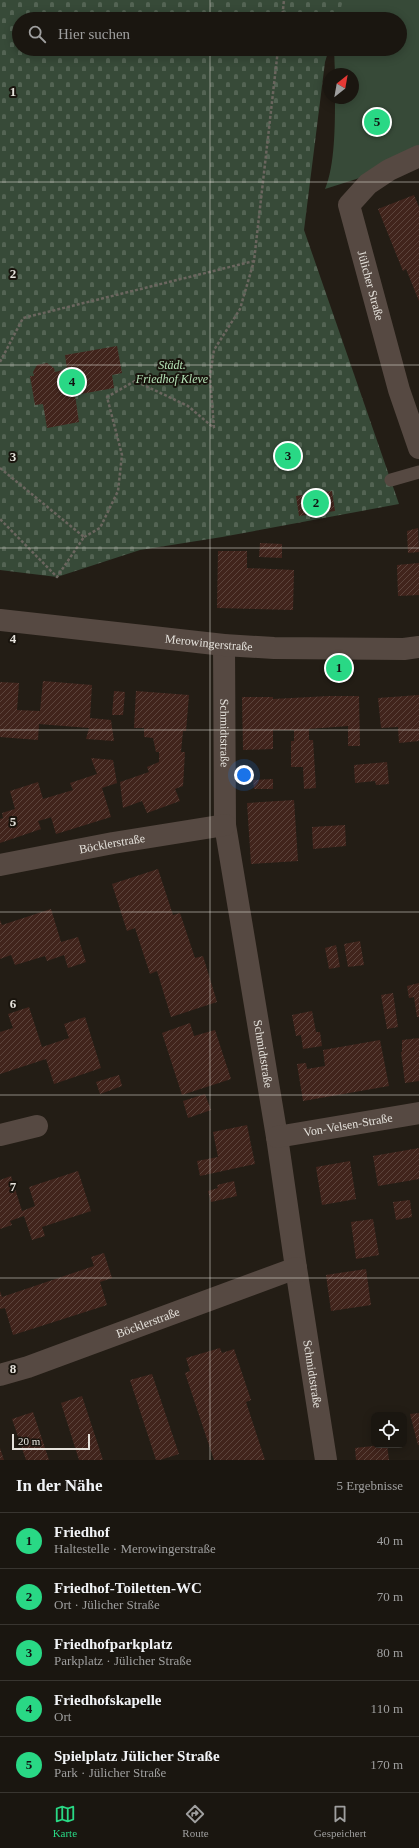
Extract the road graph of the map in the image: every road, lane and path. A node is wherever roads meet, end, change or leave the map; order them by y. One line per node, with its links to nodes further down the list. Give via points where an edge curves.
1 (284, 0): 2 (path)
2 (283, 12)
3 (277, 56): 5 (path)
4 (419, 156): 7 (street, Jülicher Straße, via 389,170 368,184 349,205 399,390)
5 (254, 261): 6 (path, via 24,318); 12 (path, via 240,309 214,350 210,377 214,428 188,406 135,381 107,397 122,455 118,491 100,528)
6 (0, 362)
7 (419, 448)
8 (0, 468): 12 (path)
9 (419, 472): 10 (lane)
10 (391, 480)
11 (0, 520): 12 (path, via 57,577)
12 (84, 537)
13 (0, 620): 14 (street, Merowingerstraße)
14 (224, 645): 15 (street, Merowingerstraße, via 274,648); 16 (street, Schmidtstraße)
15 (419, 647)
16 (225, 825): 17 (street, Böcklerstraße, via 106,844); 21 (street, Schmidtstraße)
17 (0, 865)
18 (419, 1113): 21 (street, Von-Velsen-Straße)
19 (37, 1126): 20 (street)
20 (0, 1135)
21 (277, 1137): 22 (street, Schmidtstraße)
22 (296, 1268): 23 (street, Böcklerstraße); 24 (street, Schmidtstraße)
23 (0, 1375)
24 (326, 1460)

